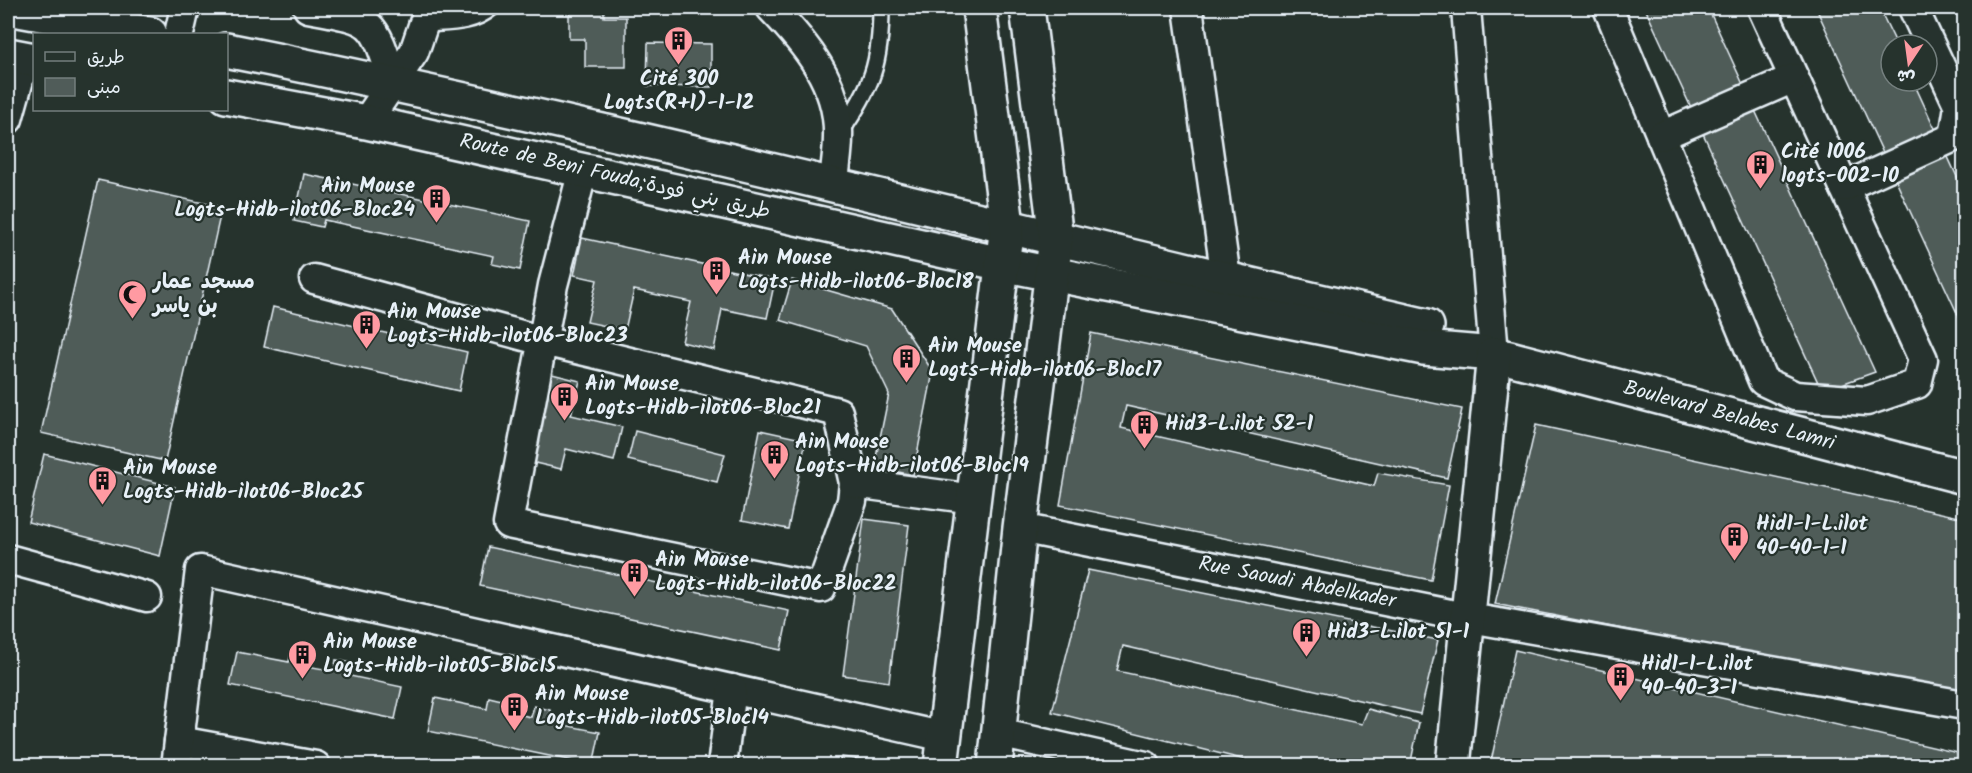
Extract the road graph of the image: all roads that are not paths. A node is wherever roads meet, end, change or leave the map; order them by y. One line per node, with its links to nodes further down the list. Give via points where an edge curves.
1 (8, 8): 15 (main road)
2 (185, 8): 16 (street)
3 (308, 8): 20 (street, via 354,17 371,26)
4 (491, 8): 14 (lane, via 468,20)
5 (771, 8): 24 (street, via 821,69 836,112)
6 (881, 8): 24 (lane, via 881,37 872,79)
7 (979, 8): 29 (main road)
8 (1027, 8): 30 (main road)
9 (1188, 8): 33 (street)
10 (1466, 8): 36 (street)
11 (1608, 8): 25 (street)
12 (1762, 8): 19 (street)
13 (1913, 8): 28 (street, via 1959,106 1954,137)
14 (427, 16): 20 (street, via 414,52)
15 (145, 33)
16 (179, 33)
17 (228, 50): 20 (main road, Route de Beni Fouda;طريق بني فودة)
18 (22, 58): 22 (street)
19 (1794, 78): 25 (street); 28 (street)
20 (394, 83): 23 (street); 27 (main road, Route de Beni Fouda;طريق بني فودة)
21 (228, 96): 23 (main road, Route de Beni Fouda;طريق بني فودة)
22 (8, 119)
23 (366, 122): 26 (main road, Route de Beni Fouda;طريق بني فودة)
24 (838, 135): 27 (street)
25 (1661, 136): 28 (street, via 1763,381 1795,396 1866,401 1917,384 1923,359)
26 (583, 170): 31 (main road, Route de Beni Fouda;طريق بني فودة); 35 (street, via 553,285)
27 (834, 183): 29 (main road, Route de Beni Fouda;طريق بني فودة)
28 (1844, 187)
29 (1007, 225): 30 (main road, Route de Beni Fouda;طريق بني فودة); 31 (main road)
30 (1056, 238): 32 (main road); 33 (main road, Route de Beni Fouda;طريق بني فودة)
31 (1002, 264): 32 (main road, Route de Beni Fouda;طريق بني فودة); 39 (main road)
32 (1052, 273): 36 (main road, Route de Beni Fouda;طريق بني فودة, via 1424,348); 40 (main road)
33 (1226, 278): 36 (main road, Route de Beni Fouda;طريق بني فودة, via 1427,326)
34 (314, 279): 35 (street)
35 (543, 341): 38 (street, via 838,412); 38 (street, via 508,524 821,588 852,501)
36 (1494, 354): 37 (main road, Boulevard Belabes Lamri); 43 (main road)
37 (1965, 477)
38 (854, 483): 39 (street)
39 (974, 499): 47 (main road)
40 (1020, 528): 43 (street, Rue Saoudi Abdelkader); 46 (main road)
41 (8, 559): 42 (street)
42 (147, 597)
43 (1470, 618): 45 (street, Rue Saoudi Abdelkader); 53 (main road)
44 (732, 689): 47 (street); 48 (street, via 200,570); 50 (street)
45 (1965, 705)
46 (998, 734): 51 (main road); 52 (street)
47 (943, 751)
48 (177, 753): 49 (street)
49 (316, 765)
50 (722, 765)
51 (995, 765)
52 (1146, 765)
53 (1453, 765)

